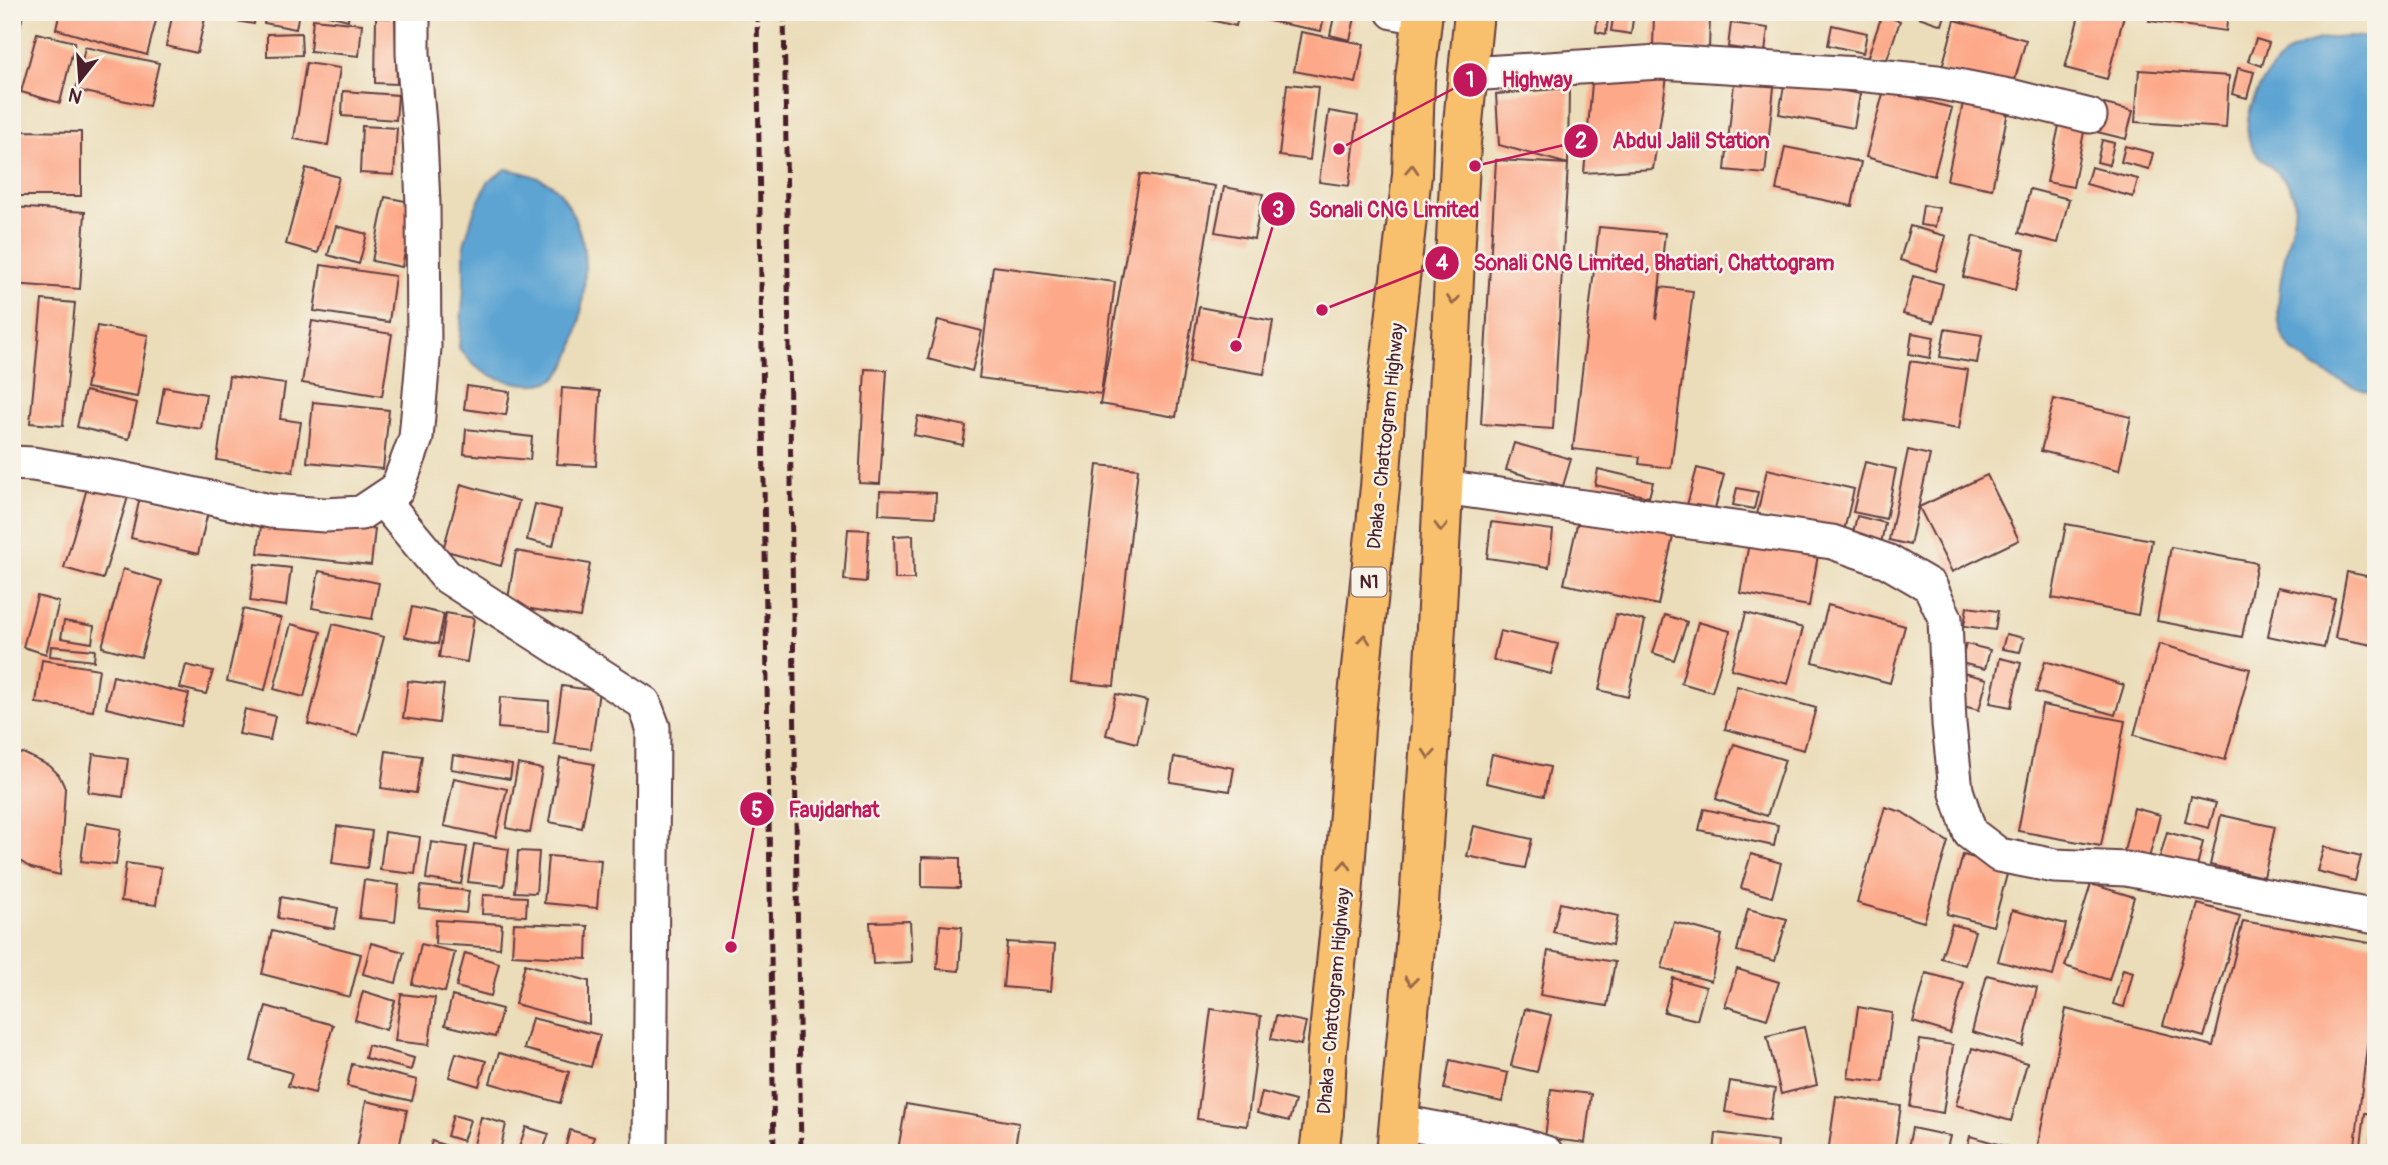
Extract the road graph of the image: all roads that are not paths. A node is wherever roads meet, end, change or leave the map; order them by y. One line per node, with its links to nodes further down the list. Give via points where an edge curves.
1 (413, 12): 8 (street, via 423,205 424,348 416,438 397,489)
2 (1474, 12): 4 (highway)
3 (1413, 14): 12 (highway, Dhaka - Chattogram Highway / N1, one-way to 3, via 1356,715 1412,174)
4 (1468, 74): 5 (street, via 1660,62 1858,74 1937,82); 7 (highway, one-way to 7)
5 (2090, 116)
6 (12, 463): 8 (street, via 123,479 270,511 360,513)
7 (1443, 487): 9 (street, via 1832,542 1887,561 1930,586 1945,618 1956,790 1970,833 1999,855 2055,866 2126,869); 10 (highway, one-way to 10, via 1432,723)
8 (382, 499): 11 (street, via 446,576 644,704 653,727)
9 (2376, 917)
10 (1398, 1137): 13 (street, via 1513,1143)
11 (650, 1153)
12 (1319, 1153)
13 (1546, 1153)

